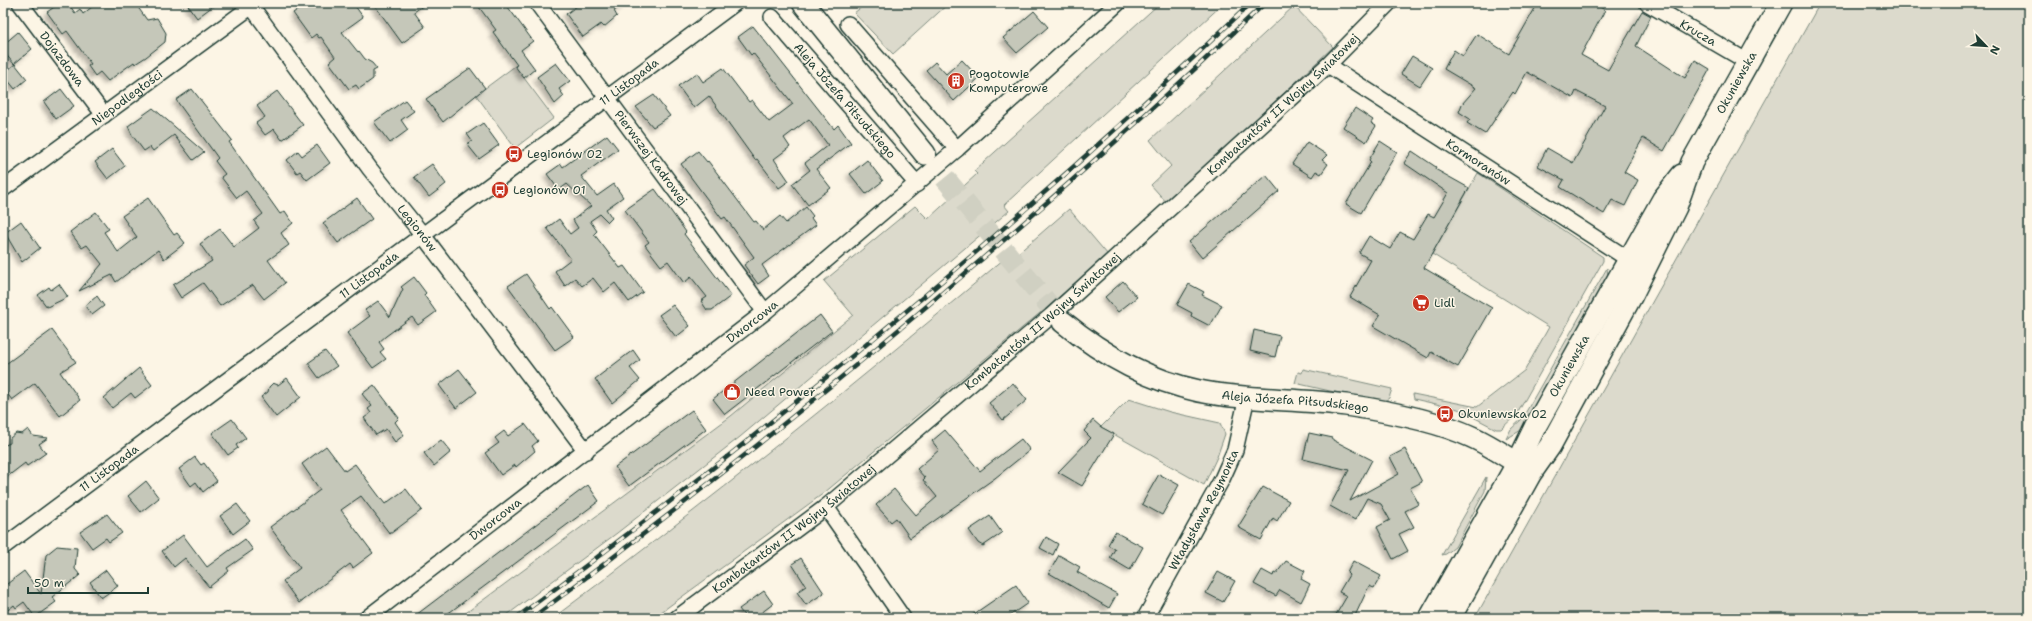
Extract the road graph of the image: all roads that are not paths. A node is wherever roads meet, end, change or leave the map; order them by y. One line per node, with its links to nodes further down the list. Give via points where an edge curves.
1 (20, 3): 15 (street, Dojazdowa)
2 (537, 3): 14 (street, Pierwszej Kadrowej)
3 (736, 3): 14 (street, 11 Listopada)
4 (803, 3): 17 (main road)
5 (1118, 3): 16 (street, Dworcowa)
6 (1389, 3): 13 (street, Kombatantów II Wojny Światowej)
7 (1647, 3): 12 (street, Krucza)
8 (1781, 3): 12 (main road, Okuniewska)
9 (252, 4): 15 (street, Niepodległości); 21 (street, Legionów, via 370,169)
10 (772, 17): 19 (street, Aleja Józefa Piłsudskiego)
11 (848, 24): 16 (street)
12 (1748, 62): 18 (main road, Okuniewska)
13 (1328, 65): 22 (street, Kormoranów); 28 (street, Kombatantów II Wojny Światowej, via 1051,316)
14 (607, 99): 21 (street, 11 Listopada); 23 (street, Pierwszej Kadrowej)
15 (104, 115): 20 (street, Niepodległości)
16 (957, 149): 19 (street, Dworcowa)
17 (925, 154)
18 (1692, 162): 22 (main road, Okuniewska, via 1663,199); 27 (main road, Okuniewska, via 1676,207 1632,295 1550,446)
19 (917, 184): 23 (street, Dworcowa)
20 (3, 189)
21 (422, 234): 26 (street, Legionów); 29 (street, 11 Listopada)
22 (1628, 259): 27 (main road, Okuniewska, via 1535,426)
23 (765, 312): 26 (street, Dworcowa)
24 (1063, 322): 25 (main road, Aleja Józefa Piłsudskiego, via 1086,341 1141,372 1200,391)
25 (1247, 396): 27 (main road, Aleja Józefa Piłsudskiego, via 1347,405 1441,426 1485,443); 33 (street, Władysława Reymonta, via 1240,434 1232,457)
26 (586, 451): 30 (street, Dworcowa)
27 (1524, 468): 34 (main road, Okuniewska); 35 (main road, Okuniewska)
28 (826, 506): 31 (street, Kombatantów II Wojny Światowej); 32 (street)
29 (3, 547)
30 (367, 618)
31 (677, 618)
32 (903, 618)
33 (1145, 618)
34 (1430, 618)
35 (1450, 618)

